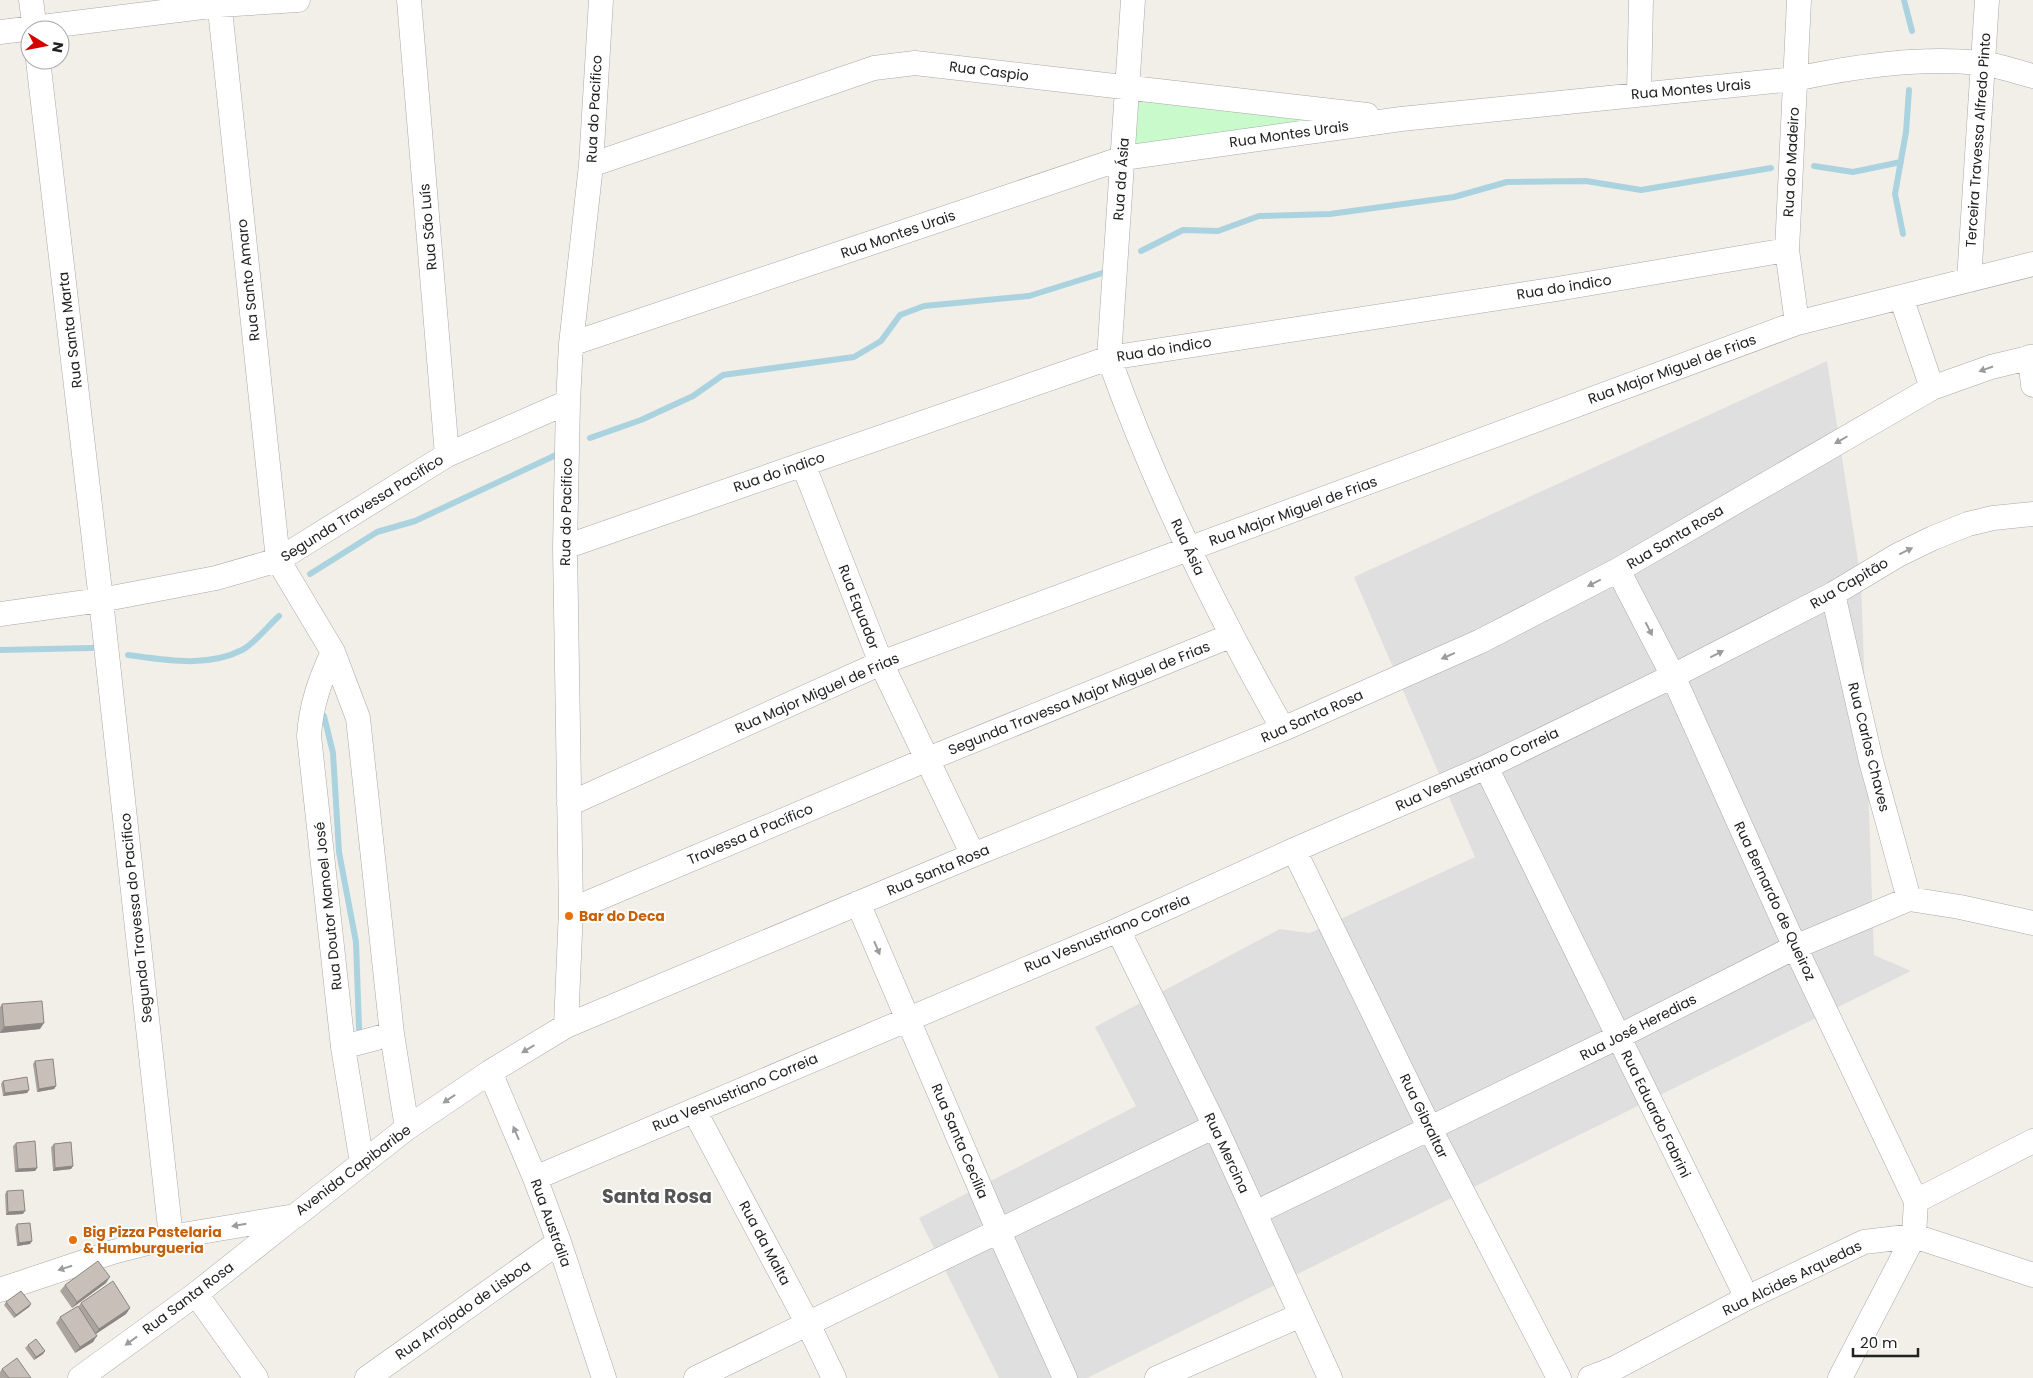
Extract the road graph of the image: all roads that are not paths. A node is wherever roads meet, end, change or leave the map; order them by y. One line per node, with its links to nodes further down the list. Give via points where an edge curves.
1 (31, 0): 10 (street)
2 (298, 0): 9 (street)
3 (409, 0): 34 (street, Rua São Luís)
4 (601, 0): 22 (street, Rua do Pacifico)
5 (1133, 0): 18 (street, Rua da Ásia)
6 (1641, 0): 19 (street)
7 (1799, 0): 17 (street, Rua do Madeiro)
8 (1987, 0): 14 (street, Terceira Travessa Alfredo Pinto)
9 (219, 2): 11 (street); 39 (street, Rua Santo Amaro)
10 (33, 20)
11 (70, 23)
12 (20, 30): 13 (street)
13 (0, 32)
14 (1984, 64): 16 (street, Rua Montes Urais); 17 (street, Rua Montes Urais, via 1942,60 1839,70); 25 (street, Terceira Travessa Alfredo Pinto)
15 (39, 70): 42 (street, Rua Santa Marta)
16 (2033, 76)
17 (1796, 79): 19 (street, Rua Montes Urais); 23 (street, Rua do Madeiro)
18 (1126, 87): 20 (street, Rua Caspio); 21 (street, Rua da Ásia); 22 (street, Rua Caspio, via 933,64 874,68)
19 (1639, 93): 20 (street, Rua Montes Urais)
20 (1401, 118): 21 (street, Rua Montes Urais)
21 (1123, 158): 28 (street, Rua Montes Urais); 30 (street, Rua da Ásia)
22 (591, 165): 28 (street, Rua do Pacifico)
23 (1787, 250): 27 (street, Rua do Madeiro); 30 (street, Rua do indico)
24 (2033, 264): 25 (street, Rua Major Miguel de Frias)
25 (1969, 280): 26 (street, Rua Major Miguel de Frias)
26 (1901, 297): 27 (street, Rua Major Miguel de Frias); 32 (street)
27 (1797, 323): 38 (street, Rua Major Miguel de Frias)
28 (571, 344): 33 (street, Rua do Pacifico)
29 (2032, 357): 31 (street); 32 (street, Rua Santa Rosa, one-way to 32, via 1991,366)
30 (1109, 358): 35 (street, Rua do indico); 38 (street, Rua Ásia)
31 (2033, 385)
32 (1932, 388): 40 (street, Rua Santa Rosa, one-way to 40)
33 (568, 402): 34 (street, Segunda Travessa Pacifico); 37 (street, Rua do Pacifico)
34 (447, 455): 39 (street, Segunda Travessa Pacifico)
35 (803, 464): 37 (street, Rua do indico); 46 (street, Rua Equador)
36 (2033, 514): 41 (street, Rua Capitão, one-way to 36, via 1933,538 1968,524)
37 (565, 546): 51 (street, Rua do Pacifico)
38 (1188, 550): 44 (street, Rua Ásia); 46 (street, Rua Major Miguel de Frias)
39 (278, 560): 42 (street, Segunda Travessa Pacifico, via 216,578); 45 (street)
40 (1618, 570): 47 (street, Rua Bernardo de Queiroz, one-way to 47); 48 (street, Rua Santa Rosa, one-way to 48, via 1481,641)
41 (1833, 594): 47 (street, Rua Capitão, one-way to 41); 54 (street, Rua Carlos Chaves, via 1871,761)
42 (101, 600): 43 (street, Segunda Travessa Pacifico); 78 (street, Segunda Travessa do Pacifico)
43 (0, 614)
44 (1230, 636): 48 (street, Rua Ásia); 49 (street, Segunda Travessa Major Miguel de Frias)
45 (333, 652): 62 (street, via 358,718); 64 (street, Rua Doutor Manoel José, via 321,678 309,736)
46 (881, 663): 49 (street, Rua Equador); 51 (street, Rua Major Miguel de Frias)
47 (1673, 676): 50 (street, Rua Vesnustriano Correia); 59 (street, Rua Bernardo de Queiroz)
48 (1283, 729): 53 (street, Rua Santa Rosa)
49 (928, 759): 53 (street, Rua Equador); 56 (street, Travessa d Pacífico)
50 (1486, 767): 52 (street, Rua Vesnustriano Correia); 63 (street, Rua Eduardo Fabrini)
51 (569, 804): 56 (street, Rua do Pacifico)
52 (1294, 850): 58 (street, Rua Vesnustriano Correia); 69 (street, Rua Gibraltar)
53 (973, 855): 55 (street, Rua Santa Rosa)
54 (1909, 899): 57 (street); 59 (street, Rua José Heredias)
55 (858, 903): 60 (street, Rua Santa Cecília, one-way to 60); 61 (street, Rua Santa Rosa)
56 (571, 910): 61 (street, Rua do Pacifico)
57 (2033, 923)
58 (1118, 930): 60 (street, Rua Vesnustriano Correia); 67 (street, Rua Mercina)
59 (1795, 947): 63 (street, Rua José Heredias); 73 (street, Rua Bernardo de Queiroz)
60 (907, 1018): 66 (street, Rua Vesnustriano Correia); 76 (street, Rua Santa Cecília)
61 (566, 1026): 65 (street, Avenida Capibaribe, one-way to 65)
62 (392, 1034): 64 (street); 68 (street)
63 (1618, 1037): 69 (street, Rua José Heredias); 84 (street, Rua Eduardo Fabrini)
64 (343, 1047): 71 (street, Rua Doutor Manoel José)
65 (490, 1072): 68 (street, Avenida Capibaribe, one-way to 68); 72 (street, Rua Austrália, one-way to 65)
66 (694, 1110): 72 (street, Rua Vesnustriano Correia); 86 (street, Rua da Malta)
67 (1215, 1126): 74 (street, Rua Mercina); 76 (street)
68 (407, 1128): 71 (street, Avenida Capibaribe)
69 (1430, 1129): 74 (street, Rua José Heredias); 97 (street, Rua Gibraltar)
70 (2033, 1141): 73 (street)
71 (362, 1164): 75 (street, Avenida Capibaribe)
72 (535, 1178): 79 (street, Rua Austrália)
73 (1916, 1201): 77 (street, Rua Bernardo de Queiroz)
74 (1255, 1213): 85 (street, Rua Mercina)
75 (295, 1216): 78 (street, Avenida Capibaribe, one-way to 78); 83 (street, Rua Santa Rosa)
76 (999, 1232): 86 (street); 94 (street, Rua Santa Cecília)
77 (1914, 1236): 80 (street, Rua Alcides Arquedas); 84 (street, Rua Alcides Arquedas, via 1864,1242); 99 (street)
78 (170, 1237): 82 (street, Avenida Capibaribe, one-way to 82, via 113,1252)
79 (559, 1242): 90 (street, Rua Arrojado de Lisboa); 91 (street, Rua Austrália)
80 (2033, 1275)
81 (0, 1285): 82 (street)
82 (0, 1290)
83 (196, 1294): 88 (street, Rua Santa Rosa, one-way to 88); 89 (street)
84 (1747, 1298): 87 (street, Rua Alcides Arquedas)
85 (1301, 1315): 95 (street); 96 (street, Rua Mercina)
86 (808, 1324): 92 (street); 93 (street, Rua da Malta)
87 (1621, 1374): 98 (street, Rua Alcides Arquedas)
88 (80, 1378)
89 (256, 1378)
90 (367, 1378)
91 (604, 1378)
92 (696, 1378)
93 (834, 1378)
94 (1065, 1378)
95 (1157, 1378)
96 (1330, 1378)
97 (1559, 1378)
98 (1590, 1378)
99 (1840, 1378)

